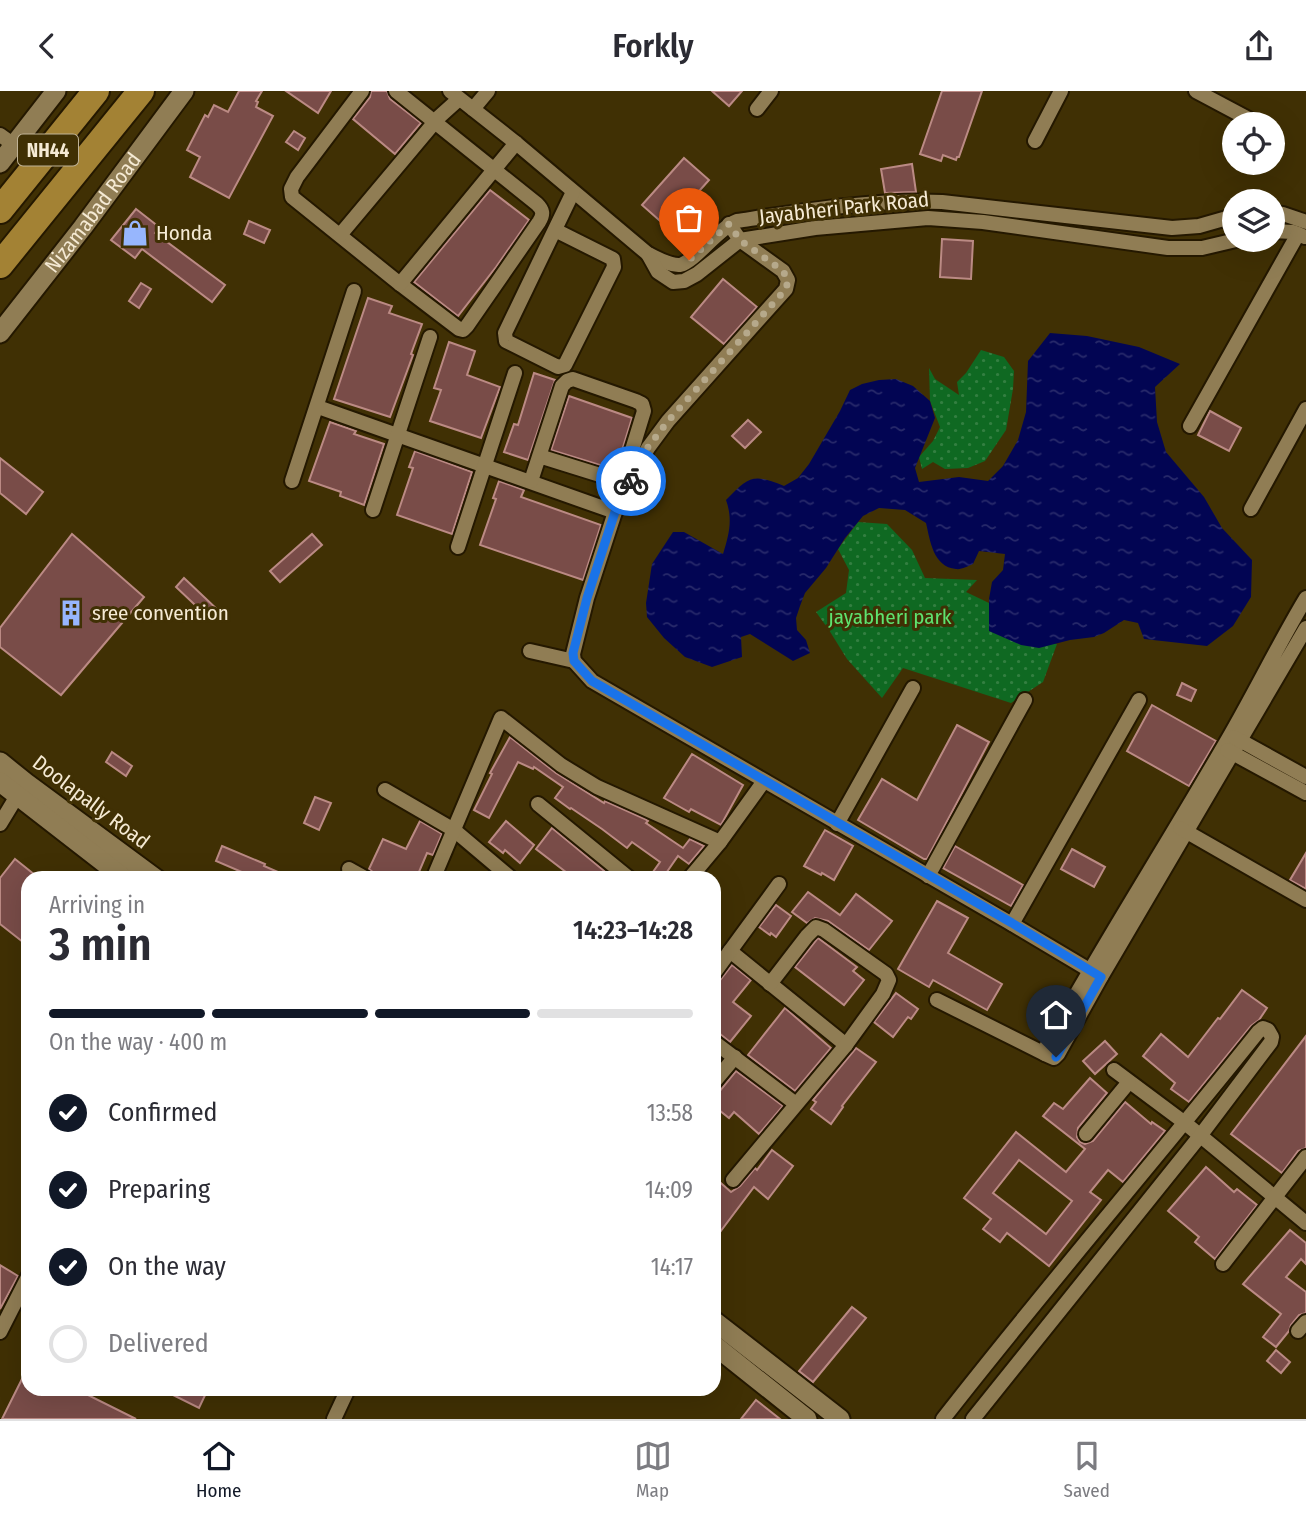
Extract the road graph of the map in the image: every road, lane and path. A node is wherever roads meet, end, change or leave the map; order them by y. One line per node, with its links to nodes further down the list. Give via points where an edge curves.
1 (57, 91): 16 (main road)
2 (96, 91): 22 (highway, NH44)
3 (141, 91): 33 (highway, Nizamabad Road / NH44)
4 (184, 91): 36 (main road, Nizamabad Road)
5 (362, 91): 29 (street, via 291,189 292,197)
6 (396, 91): 15 (street)
7 (488, 91): 12 (street)
8 (771, 91): 13 (street)
9 (1061, 91): 17 (street)
10 (1196, 91): 14 (street)
11 (455, 95): 12 (street, Jayabheri Park Road); 15 (street)
12 (473, 109): 18 (street, Jayabheri Park Road)
13 (757, 109)
14 (1235, 112)
15 (435, 123): 20 (street); 29 (street)
16 (7, 140): 19 (main road)
17 (1035, 141)
18 (516, 143): 20 (street); 21 (street, Jayabheri Park Road)
19 (0, 163)
20 (494, 170): 34 (street); 34 (street, via 537,204 542,217 467,326 459,329)
21 (573, 192): 26 (street); 32 (street, Jayabheri Park Road)
22 (0, 210)
23 (1285, 216): 27 (street)
24 (1222, 219): 25 (street, Jayabheri Park Road, via 1172,228 927,202 825,208)
25 (729, 224): 30 (street); 32 (street, Jayabheri Park Road, via 680,265)
26 (555, 230): 26 (street, via 505,333 506,341 558,367 565,365 614,267 612,259)
27 (1303, 231): 28 (street); 41 (street)
28 (1285, 232)
29 (340, 235): 34 (street)
30 (740, 240): 31 (street, Jayabheri Park Road, via 815,227 928,218 1168,247); 32 (street, Jayabheri Park Road, via 684,281 673,282 658,272); 44 (street, via 783,271 786,289)
31 (1222, 243)
32 (649, 254)
33 (0, 265)
34 (400, 284)
35 (354, 291): 39 (street)
36 (0, 333)
37 (430, 337): 42 (street)
38 (516, 373): 45 (street)
39 (318, 407): 42 (street); 46 (street)
40 (1306, 409): 48 (street)
41 (1190, 426)
42 (397, 435): 45 (street); 49 (street)
43 (539, 456): 44 (street, via 616,481); 44 (street, via 562,386 573,379 642,404); 47 (street)
44 (635, 460): 50 (street)
45 (484, 466): 47 (street); 51 (street)
46 (292, 481)
47 (531, 481): 50 (street)
48 (1251, 509)
49 (373, 510)
50 (615, 512): 55 (street, via 581,619)
51 (458, 547)
52 (1306, 598): 59 (street)
53 (1306, 628): 59 (street)
54 (530, 651): 55 (street)
55 (574, 661): 62 (street, via 592,681)
56 (913, 688): 69 (street)
57 (1025, 699): 81 (street)
58 (1139, 700): 84 (street)
59 (1232, 744): 61 (street); 65 (street); 70 (street, via 1204,799)
60 (0, 762): 75 (main road, Doolapally Road)
61 (1306, 777)
62 (764, 781): 69 (street); 72 (street)
63 (0, 782): 66 (main road, Doolapally Road)
64 (385, 790): 71 (street)
65 (1306, 793)
66 (18, 796): 68 (street); 74 (main road, Doolapally Road)
67 (538, 804): 79 (street)
68 (0, 824)
69 (837, 824): 81 (street)
70 (1182, 829): 83 (street); 87 (street)
71 (454, 830): 72 (street, via 501,718 597,787); 77 (street); 78 (street)
72 (720, 842): 80 (street)
73 (349, 869): 76 (street)
74 (115, 871)
75 (145, 871)
76 (353, 871)
77 (436, 871)
78 (503, 871)
79 (620, 871)
80 (696, 871)
81 (928, 876): 84 (street)
82 (779, 884): 85 (street)
83 (1306, 900)
84 (1012, 923): 87 (street)
85 (730, 951): 86 (street); 88 (street)
86 (721, 963)
87 (1095, 973): 89 (street, via 1054,1058)
88 (770, 984): 90 (street); 90 (street, via 816,927 886,974 889,980 883,995)
89 (937, 1000)
90 (846, 1045): 96 (street)
91 (721, 1047): 92 (street)
92 (735, 1057): 94 (street); 96 (street)
93 (1114, 1070): 95 (street)
94 (721, 1074)
95 (1129, 1083): 97 (street); 98 (street)
96 (796, 1104): 101 (street)
97 (1185, 1123): 99 (street); 99 (street, via 1258,1032 1268,1030 1271,1042); 103 (street)
98 (1086, 1134)
99 (1200, 1136): 102 (street); 104 (street)
100 (1306, 1157): 102 (street)
101 (733, 1179)
102 (1275, 1198): 105 (street); 106 (street)
103 (1115, 1206): 104 (street); 110 (street)
104 (1132, 1220): 112 (street)
105 (1306, 1223)
106 (1223, 1263)
107 (21, 1289): 108 (street)
108 (1, 1325)
109 (721, 1326): 116 (main road)
110 (998, 1348): 112 (street); 117 (street)
111 (721, 1351): 115 (main road)
112 (1018, 1363): 118 (street)
113 (345, 1396): 114 (street)
114 (334, 1419)
115 (807, 1419)
116 (841, 1419)
117 (943, 1419)
118 (973, 1419)

